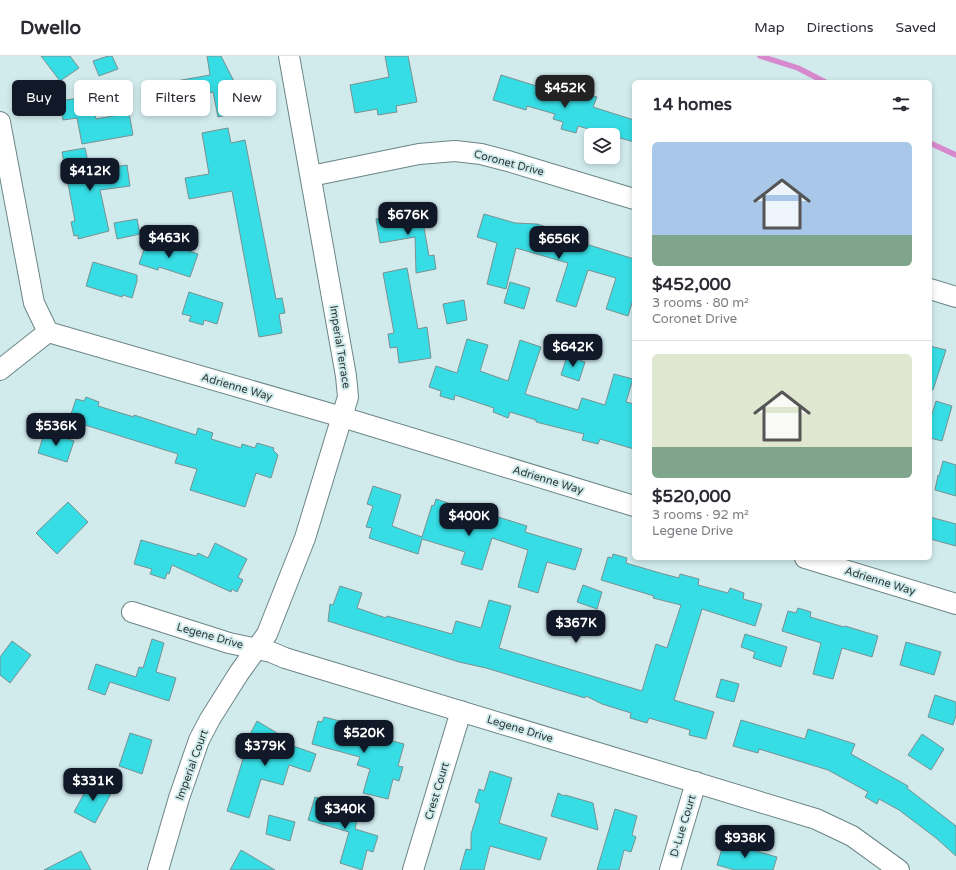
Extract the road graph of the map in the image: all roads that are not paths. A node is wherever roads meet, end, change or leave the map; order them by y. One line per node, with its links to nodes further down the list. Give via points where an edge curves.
1 (289, 56): 3 (street, Imperial Terrace)
2 (0, 122): 7 (street, via 34,303)
3 (311, 176): 4 (street, Coronet Drive, via 419,154 455,151 508,161); 9 (street, Imperial Terrace, via 346,376 348,397)
4 (632, 198)
5 (932, 290): 6 (street)
6 (956, 296)
7 (48, 332): 8 (street); 9 (street, Adrienne Way)
8 (0, 370)
9 (342, 417): 10 (street, Adrienne Way); 14 (street, Imperial Terrace, via 304,538 267,634)
10 (632, 505)
11 (811, 560): 12 (street, Adrienne Way)
12 (956, 604)
13 (132, 612): 14 (street, Legene Drive, via 229,643)
14 (256, 648): 15 (street, Legene Drive); 17 (street, Imperial Court, via 199,740)
15 (461, 711): 16 (street, Legene Drive); 18 (street, Crest Court)
16 (696, 782): 19 (street, D-Lue Court); 20 (street, Legene Drive, via 816,819 852,836)
17 (158, 870)
18 (413, 870)
19 (670, 870)
20 (899, 870)

